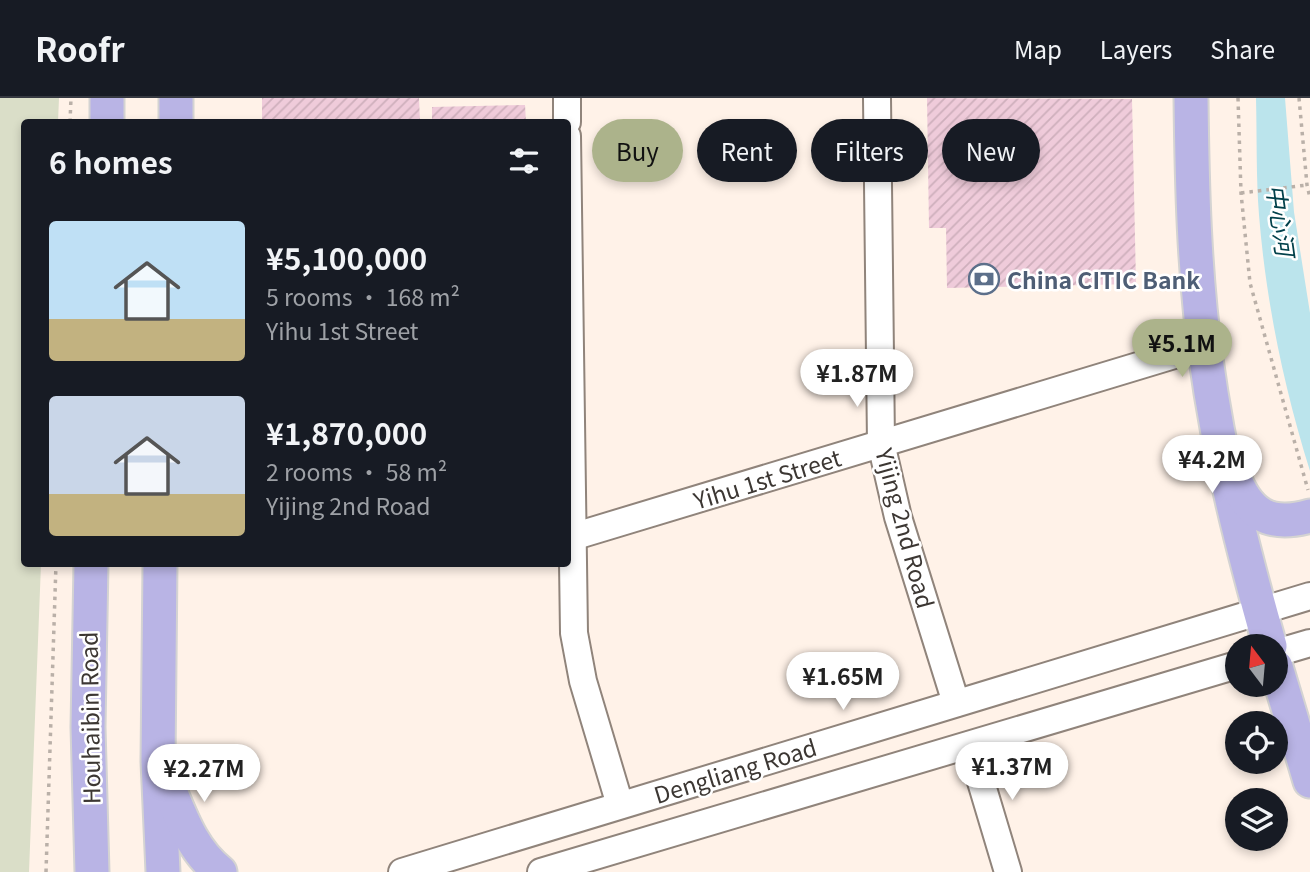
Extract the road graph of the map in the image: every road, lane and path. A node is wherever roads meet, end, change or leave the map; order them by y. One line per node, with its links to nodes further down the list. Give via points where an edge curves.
1 (71, 98): 9 (path)
2 (107, 98): 10 (main road)
3 (176, 98): 11 (main road)
4 (567, 98): 12 (street)
5 (877, 98): 18 (street, Yijing 2nd Road)
6 (1191, 98): 16 (main road, via 1192,212)
7 (1238, 98): 14 (path)
8 (1299, 98): 13 (path)
9 (70, 119)
10 (107, 119)
11 (176, 119)
12 (567, 119)
13 (1307, 185): 14 (path); 15 (path)
14 (1241, 193): 20 (path, via 1250,284)
15 (1310, 198)
16 (1204, 346): 17 (main road); 18 (street, Yihu 1st Street)
17 (1218, 429): 21 (main road, via 1242,497 1252,508 1279,520); 27 (main road)
18 (881, 443): 22 (street, Yihu 1st Street); 33 (street, Yijing 2nd Road, via 898,517)
19 (571, 486): 22 (street)
20 (1310, 496)
21 (1310, 516)
22 (572, 537): 37 (street, via 578,660)
23 (56, 567): 39 (path)
24 (90, 567): 38 (main road, Houhaibin Road)
25 (160, 567): 35 (main road)
26 (1304, 598): 27 (street, Dengliang Road)
27 (1260, 612): 28 (main road); 33 (street, Dengliang Road)
28 (1266, 634)
29 (1310, 643): 30 (street)
30 (1288, 649)
31 (1225, 669): 34 (street)
32 (1285, 697): 36 (main road)
33 (956, 703): 37 (street, Dengliang Road)
34 (970, 745): 43 (street); 44 (street)
35 (158, 761): 40 (main road); 41 (main road, via 184,826)
36 (1310, 781)
37 (620, 805): 42 (street, Dengliang Road)
38 (91, 869)
39 (46, 872)
40 (163, 872)
41 (220, 872)
42 (402, 872)
43 (541, 872)
44 (1008, 872)

